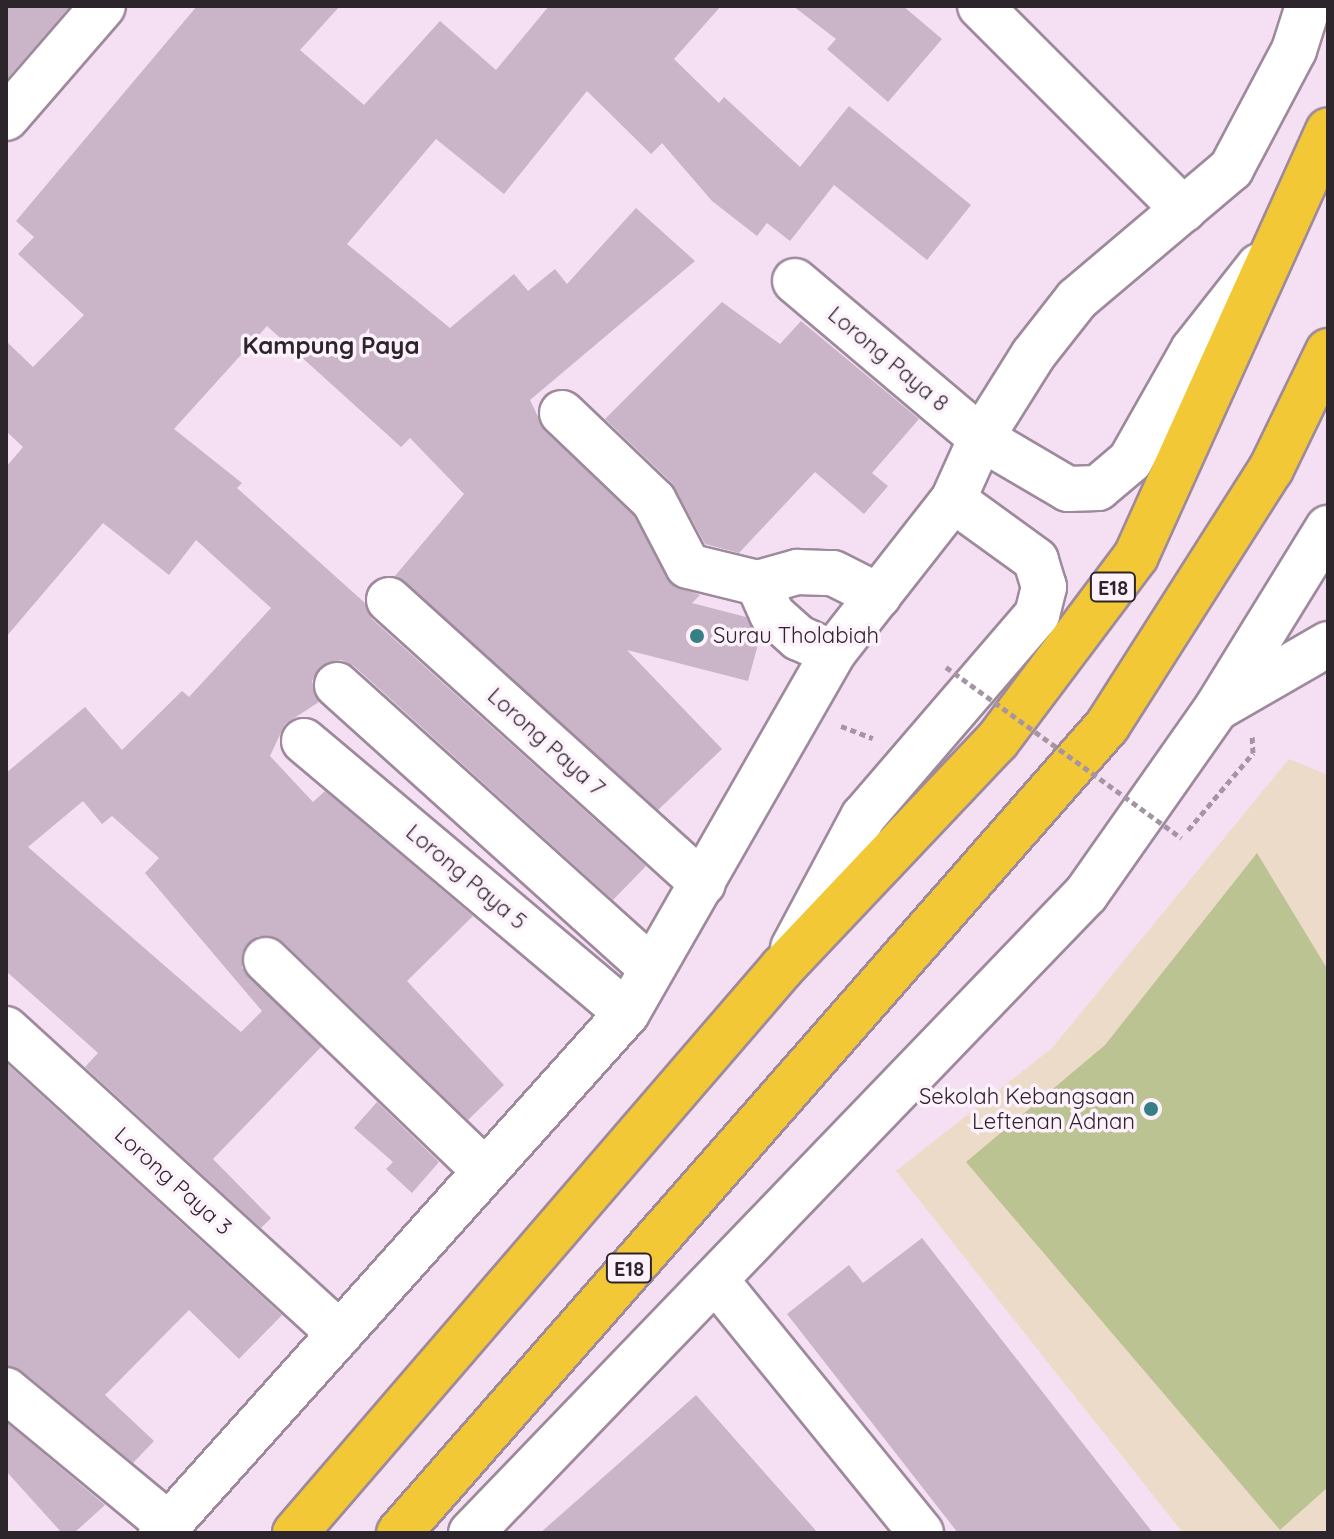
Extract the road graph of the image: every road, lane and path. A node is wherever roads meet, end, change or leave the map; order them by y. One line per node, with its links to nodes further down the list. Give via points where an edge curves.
1 (103, 6): 4 (street)
2 (980, 6): 6 (street)
3 (1308, 6): 6 (street, via 1294,50 1231,169)
4 (6, 118)
5 (1328, 130): 7 (highway, E18)
6 (1184, 210): 11 (street, via 1077,299)
7 (1285, 232): 11 (street, Lorong Paya 8, via 1193,350 1130,461 1098,488 1068,489); 29 (highway, E18, via 1136,556 997,741)
8 (795, 281): 11 (street, Lorong Paya 8)
9 (1328, 351): 38 (highway, E18, via 1271,469 1107,726 858,1003)
10 (562, 413): 14 (street, via 654,501 688,566)
11 (981, 438): 12 (street)
12 (953, 500): 15 (street); 29 (street, via 1036,560 1044,587 1037,615 863,817)
13 (1327, 533): 21 (street)
14 (758, 583): 15 (street, via 797,572 833,573); 18 (street, via 772,614 799,638)
15 (879, 596): 18 (street)
16 (389, 600): 26 (street, Lorong Paya 7)
17 (1327, 647): 21 (street)
18 (833, 653): 22 (street)
19 (946, 667): 25 (path, bridge, via 1181,838)
20 (337, 685): 28 (street)
21 (1216, 709): 33 (street, via 1086,894)
22 (803, 711): 24 (path); 26 (street)
23 (304, 741): 30 (street, Lorong Paya 5)
24 (888, 744)
25 (1253, 753)
26 (703, 884): 28 (street)
27 (266, 960): 32 (street)
28 (651, 968): 30 (street)
29 (782, 968): 37 (highway, E18)
30 (627, 1013): 32 (street)
31 (6, 1029): 34 (street, Lorong Paya 3)
32 (485, 1171): 34 (street)
33 (718, 1283): 39 (street); 40 (street)
34 (340, 1334): 36 (street)
35 (6, 1390): 36 (street)
36 (164, 1528)
37 (295, 1533)
38 (399, 1533)
39 (471, 1533)
40 (921, 1533)

